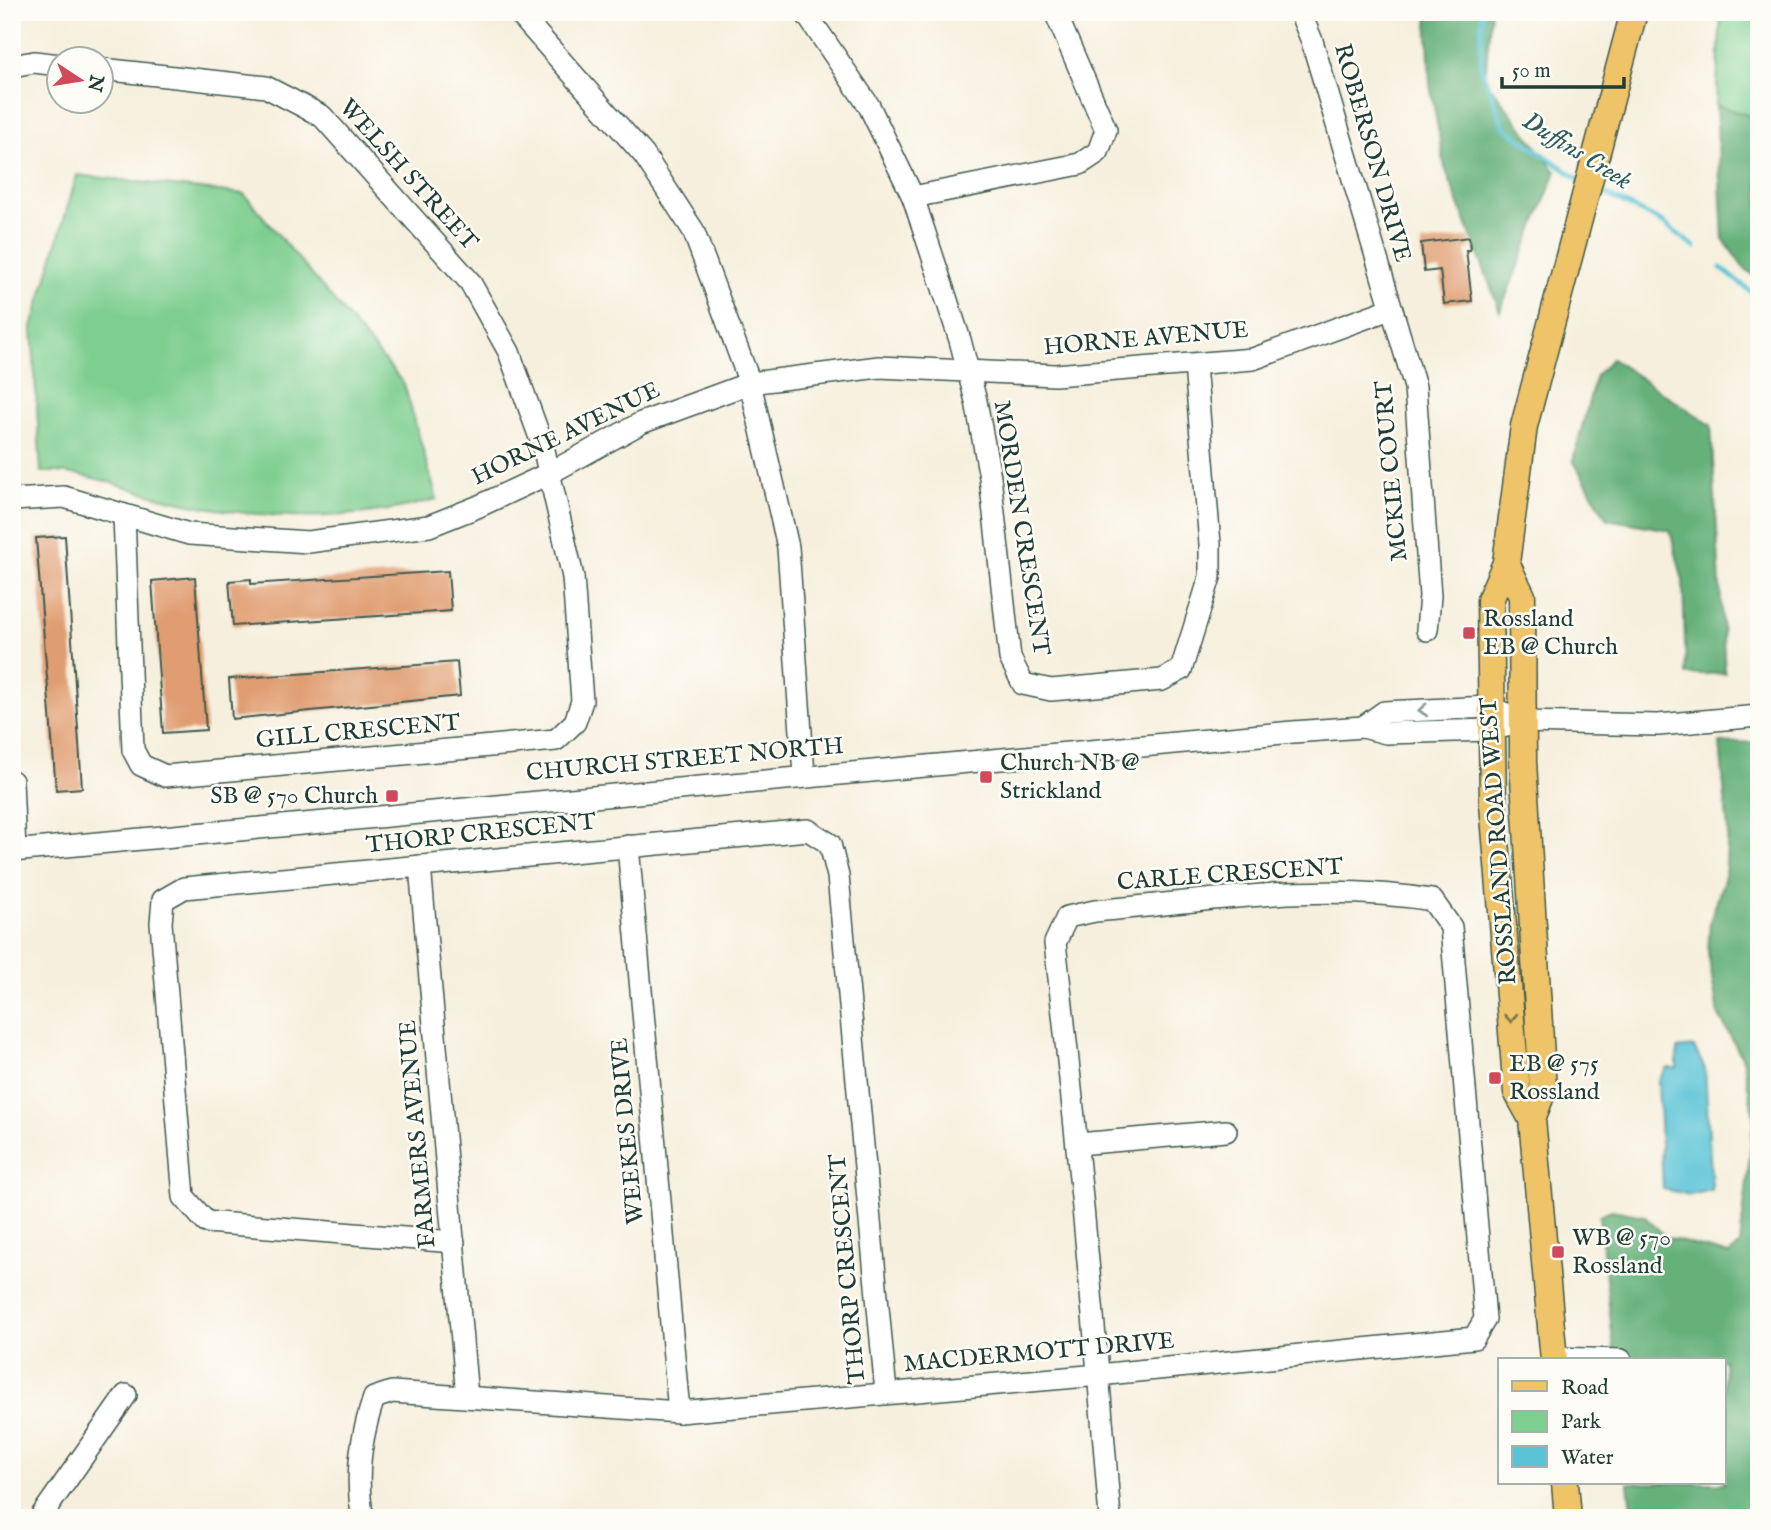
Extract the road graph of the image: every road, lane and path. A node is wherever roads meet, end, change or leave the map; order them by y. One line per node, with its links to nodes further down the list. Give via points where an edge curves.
1 (518, 12): 13 (street, via 644,155 693,230)
2 (805, 12): 9 (street, MORDEN CRESCENT, via 869,106)
3 (1055, 12): 9 (street, via 1106,130 1098,152 1080,164)
4 (1300, 12): 10 (street, ROBERSON DRIVE)
5 (1634, 12): 17 (main road, ROSSLAND ROAD WEST, via 1524,426)
6 (46, 63): 7 (street)
7 (12, 66)
8 (116, 71): 14 (street, WELSH STREET, via 266,87 322,116 470,282 509,352)
9 (913, 197): 12 (street, MORDEN CRESCENT)
10 (1390, 309): 11 (street, HORNE AVENUE, via 1253,359); 18 (street, MCKIE COURT, via 1415,387 1430,596)
11 (1195, 365): 12 (street, HORNE AVENUE, via 1055,375); 12 (street, MORDEN CRESCENT, via 1210,577 1181,670 1162,680 1051,690 1024,684 1010,658 990,477)
12 (968, 371): 13 (street, HORNE AVENUE, via 878,367)
13 (750, 383): 14 (street, HORNE AVENUE, via 641,423); 21 (street, via 788,547)
14 (550, 473): 16 (street, HORNE AVENUE, via 429,526 308,542 189,534); 16 (street, GILL CRESCENT, via 573,577 582,701 575,722 556,740 530,743 165,776 141,765 133,750)
15 (12, 500): 16 (street, HORNE AVENUE, via 64,497)
16 (124, 515)
17 (1506, 563): 20 (main road, ROSSLAND ROAD WEST, via 1490,600); 20 (main road, ROSSLAND ROAD WEST, via 1522,596)
18 (1427, 630)
19 (1759, 716): 20 (street, CHURCH STREET NORTH, via 1658,724)
20 (1500, 721): 21 (street, CHURCH STREET NORTH, via 1386,733 1363,727); 26 (main road, ROSSLAND ROAD WEST, one-way to 26, via 1517,1092); 26 (main road, ROSSLAND ROAD WEST, via 1543,1090)
21 (804, 775): 24 (street, CHURCH STREET NORTH)
22 (12, 781): 24 (street)
23 (628, 846): 25 (street, THORP CRESCENT); 33 (street, THORP CRESCENT, via 808,830 831,844 838,876); 36 (street, WEEKES DRIVE)
24 (13, 851)
25 (420, 866): 29 (street, FARMERS AVENUE); 29 (street, THORP CRESCENT, via 184,888 163,900 161,923 184,1197 206,1222)
26 (1532, 1119): 31 (main road, ROSSLAND ROAD WEST)
27 (1226, 1131): 28 (street)
28 (1078, 1144): 30 (street, CARLE CRESCENT, via 1055,943 1068,917 1295,893 1393,893 1432,900 1451,927); 32 (street, CARLE CRESCENT)
29 (454, 1242): 35 (street, FARMERS AVENUE)
30 (1485, 1319): 32 (street, MACDERMOTT DRIVE, via 1474,1338)
31 (1554, 1358)
32 (1098, 1375): 33 (street, MACDERMOTT DRIVE); 40 (street, CARLE CRESCENT)
33 (886, 1393): 36 (street, MACDERMOTT DRIVE)
34 (126, 1395): 38 (street)
35 (467, 1396): 36 (street, MACDERMOTT DRIVE); 39 (street, MACDERMOTT DRIVE, via 411,1391 374,1398 364,1427 359,1496)
36 (680, 1412)
37 (1565, 1484): 41 (main road)
38 (40, 1518)
39 (363, 1518)
40 (1110, 1518)
41 (1568, 1518)

